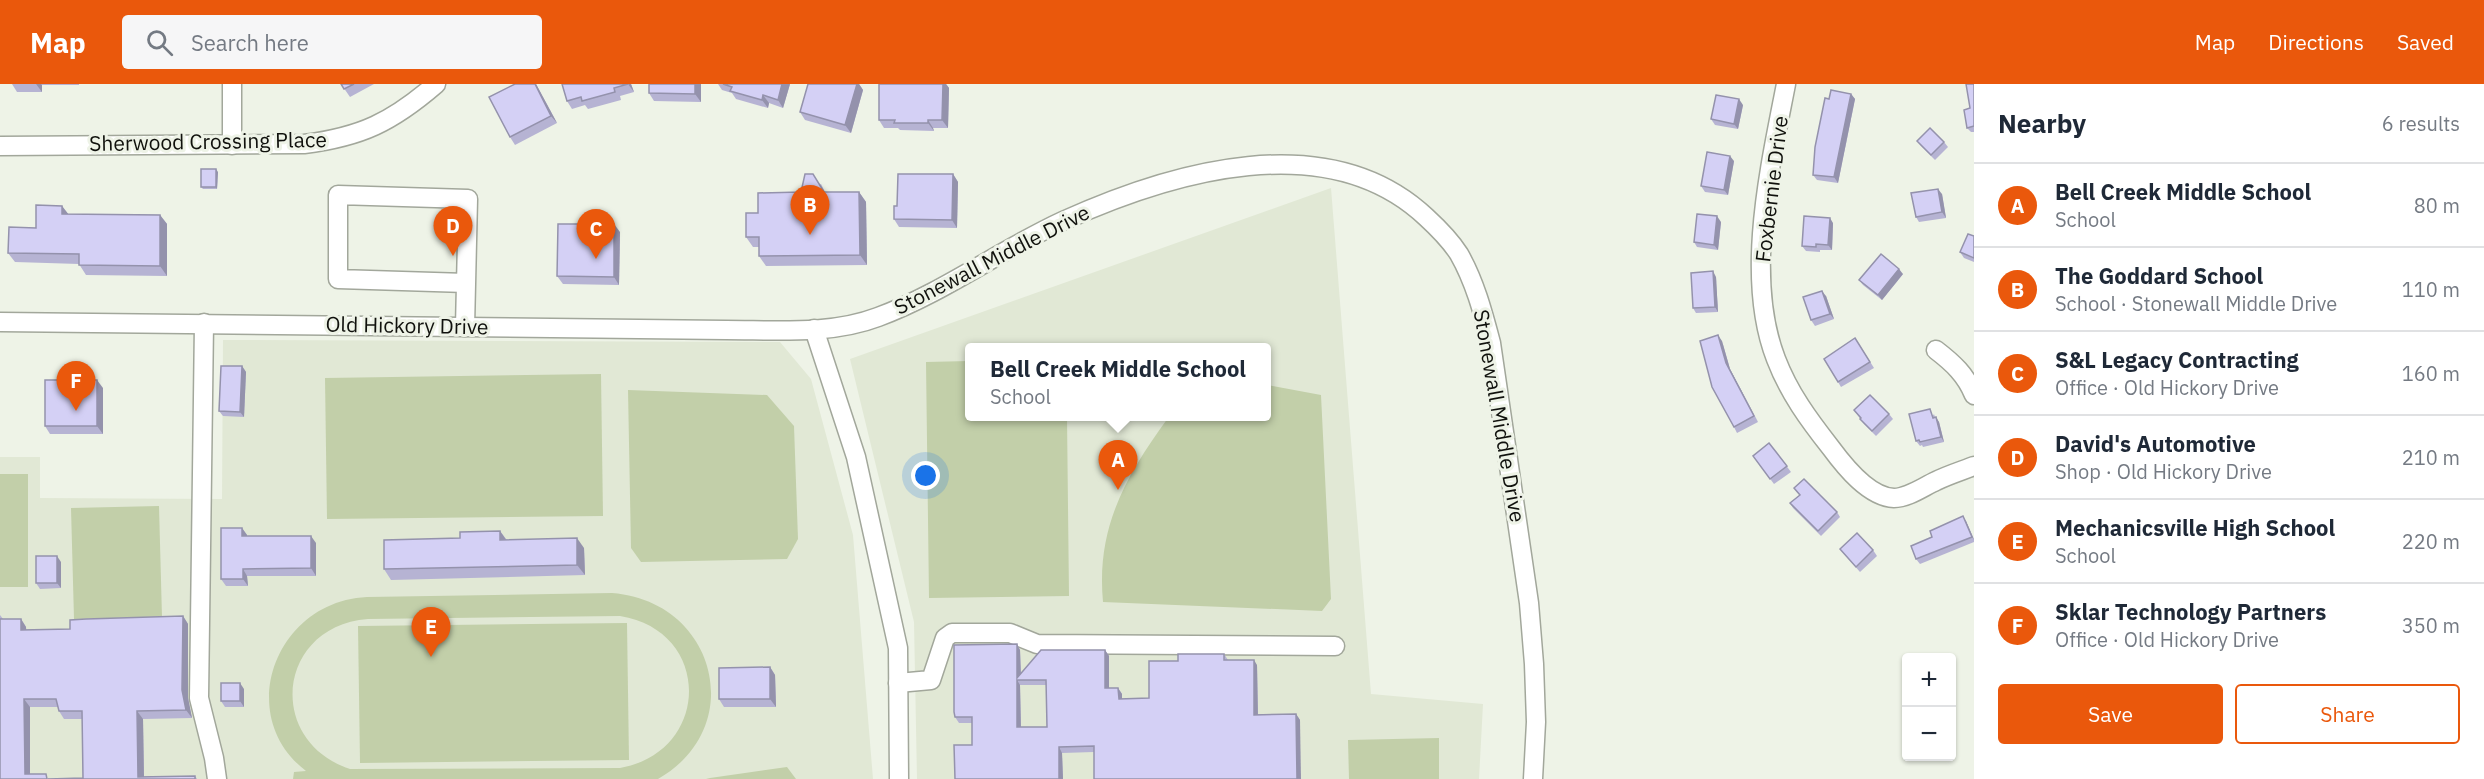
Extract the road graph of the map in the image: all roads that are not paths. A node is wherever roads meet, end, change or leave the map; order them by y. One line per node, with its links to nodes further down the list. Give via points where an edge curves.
1 (232, 84): 4 (street)
2 (436, 84): 4 (street, Sherwood Crossing Place, via 382,124 355,134 304,144)
3 (1786, 84): 13 (street, Foxbernie Drive, via 1763,231 1762,279 1768,331 1779,367 1803,412 1836,455 1878,494 1892,498 1907,495)
4 (232, 145): 5 (street, Sherwood Crossing Place)
5 (0, 146)
6 (466, 283): 6 (street, via 468,199 338,195 338,279); 9 (street)
7 (0, 322): 8 (street, Old Hickory Drive)
8 (204, 323): 9 (street, Old Hickory Drive); 16 (street, via 200,698)
9 (465, 327): 10 (street, Old Hickory Drive)
10 (814, 329): 15 (street, via 856,457 898,648); 18 (street, Stonewall Middle Drive, via 877,318 1062,221 1195,176 1290,163 1320,166 1389,189 1414,206 1458,253 1471,277 1491,343 1529,603 1536,722)
11 (1936, 350): 12 (street, via 1963,374)
12 (1974, 395)
13 (1974, 466)
14 (1335, 646): 15 (street, via 1037,644 1010,633 952,633 945,638 931,680)
15 (898, 683): 17 (street)
16 (217, 779)
17 (898, 779)
18 (1533, 779)

